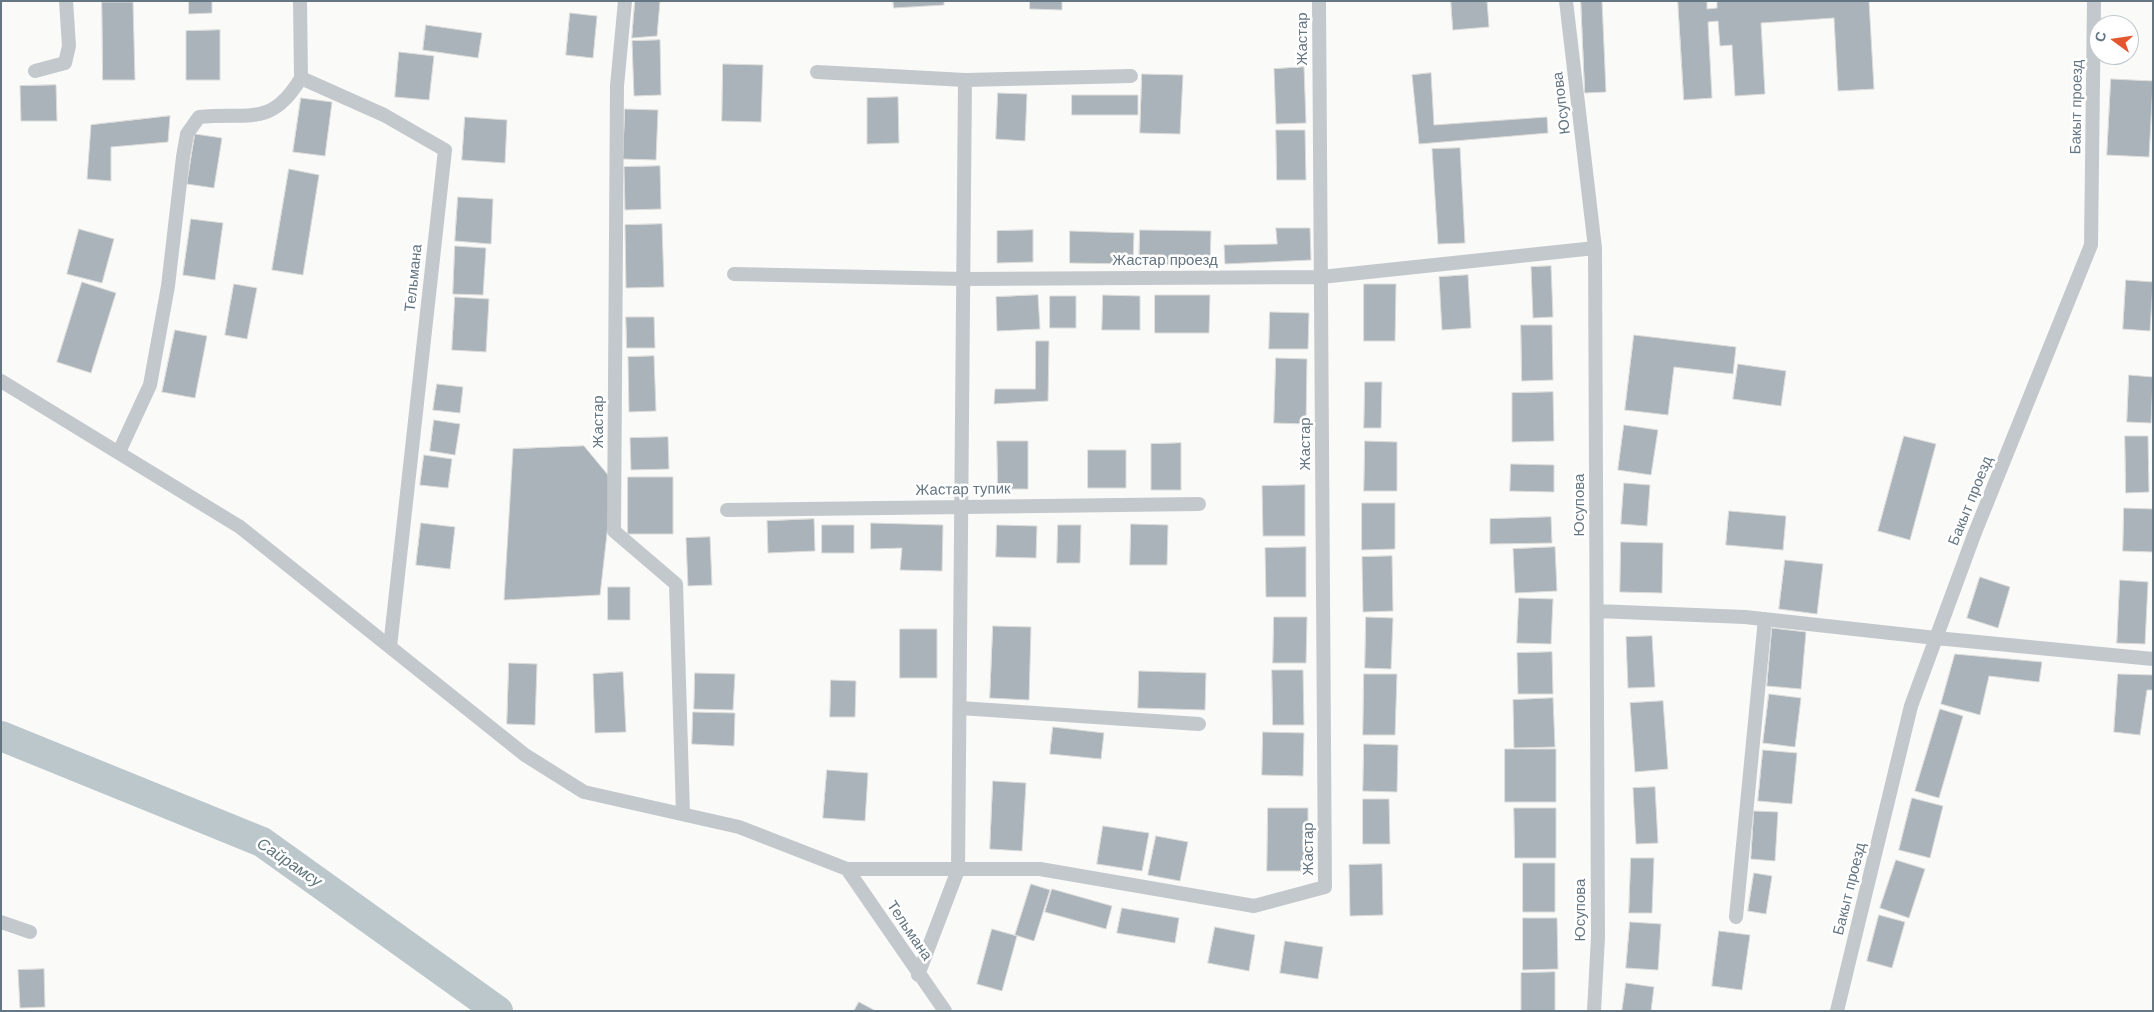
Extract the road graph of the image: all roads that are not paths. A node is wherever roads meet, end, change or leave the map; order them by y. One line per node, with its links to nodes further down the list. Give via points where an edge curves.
1 (66, 1): 7 (street, via 69,46 65,63)
2 (300, 1): 10 (street)
3 (625, 1): 28 (street, Жастар, via 617,86 614,531 676,584)
4 (1319, 1): 14 (street, Жастар)
5 (1566, 1): 12 (street, Юсупова)
6 (2094, 1): 23 (street, Бакыт проезд, via 2091,245)
7 (35, 71)
8 (816, 72): 11 (street)
9 (1131, 76): 11 (street)
10 (301, 78): 17 (street, via 290,97 275,109 257,116 199,117 187,134 168,286 150,385); 24 (street, Тельмана, via 384,115 445,150)
11 (965, 80): 15 (street)
12 (1595, 248): 14 (street, Жастар проезд); 21 (street, Юсупова)
13 (734, 274): 15 (street, Жастар проезд)
14 (1321, 277): 15 (street, Жастар проезд); 30 (street, Жастар, via 1326,888 1254,906 1040,869)
15 (963, 279): 19 (street)
16 (1, 381): 17 (street)
17 (119, 452): 24 (street, via 240,527)
18 (1199, 504): 19 (street, Жастар тупик)
19 (961, 506): 20 (street, Жастар тупик); 26 (street)
20 (727, 510)
21 (1596, 611): 22 (street); 36 (street, Юсупова, via 1598,937)
22 (1765, 619): 23 (street); 31 (street)
23 (1936, 638): 25 (street); 37 (street, Бакыт проезд, via 1911,706)
24 (390, 647): 28 (street, via 525,755 584,792)
25 (2153, 659)
26 (960, 708): 27 (street); 30 (street)
27 (1199, 724)
28 (683, 814): 29 (street, via 739,827)
29 (847, 869): 30 (street); 34 (street, Тельмана)
30 (958, 870): 34 (street)
31 (1736, 918)
32 (1, 922): 33 (street)
33 (30, 932)
34 (918, 975): 35 (street, Тельмана)
35 (944, 1011)
36 (1594, 1011)
37 (1837, 1011)

